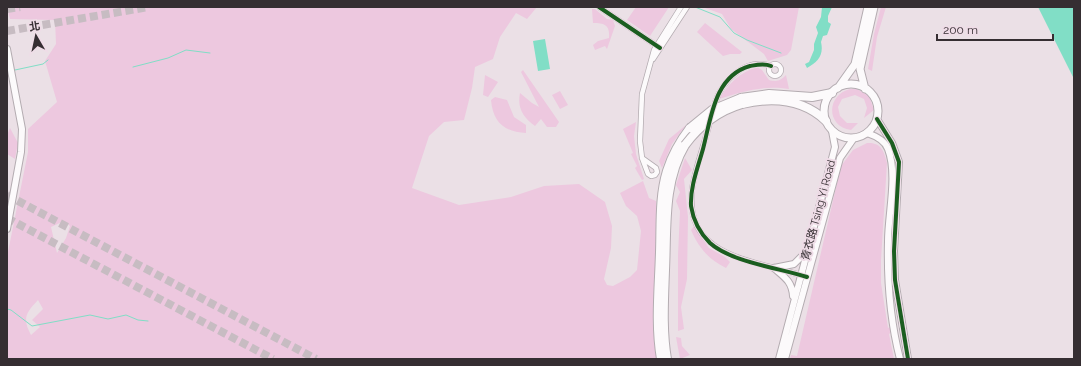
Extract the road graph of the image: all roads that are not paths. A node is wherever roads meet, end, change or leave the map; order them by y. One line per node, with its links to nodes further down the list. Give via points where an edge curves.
1 (599, 7): 6 (street)
2 (681, 7): 6 (street)
3 (687, 7): 6 (street)
4 (868, 7): 10 (main road, via 854,64)
5 (874, 7): 9 (main road, via 860,69)
6 (658, 47): 19 (street, via 646,77 641,103)
7 (7, 49): 20 (main road, via 22,129 21,152)
8 (770, 66): 12 (street, via 755,65 736,73 721,88)
9 (865, 89): 10 (main road, via 849,85); 13 (main road, via 876,102)
10 (835, 90): 11 (highway, via 812,97 769,94); 14 (main road, via 825,105)
11 (741, 101): 14 (highway, via 793,102 811,108); 26 (highway, bridge, via 712,110 690,128 674,152 665,180 659,278 658,323); 27 (highway, bridge, via 708,120 685,145 670,182 664,325)
12 (715, 103)
13 (877, 119): 17 (main road); 31 (main road, via 892,143 899,162 894,276)
14 (826, 121): 16 (main road, 青衣路 Tsing Yi Road)
15 (709, 125): 22 (street, via 692,188 691,204 698,228 705,238 720,250)
16 (832, 131): 18 (main road, via 844,137); 21 (main road, 青衣路 Tsing Yi Road, via 835,147)
17 (868, 133): 18 (main road); 30 (main road, via 880,139 888,148 891,160 888,284)
18 (854, 138): 24 (main road, 青衣路 Tsing Yi Road, via 840,158)
19 (642, 158)
20 (7, 229)
21 (807, 249): 22 (main road, via 794,264); 23 (main road, 青衣路 Tsing Yi Road)
22 (774, 268): 23 (street); 25 (main road, via 790,283)
23 (800, 275): 24 (street); 25 (main road, 青衣路 Tsing Yi Road)
24 (807, 277): 29 (main road, 青衣路 Tsing Yi Road)
25 (793, 299): 28 (main road, 青衣路 Tsing Yi Road)
26 (661, 359)
27 (667, 359)
28 (779, 359)
29 (785, 359)
30 (900, 359)
31 (908, 359)

